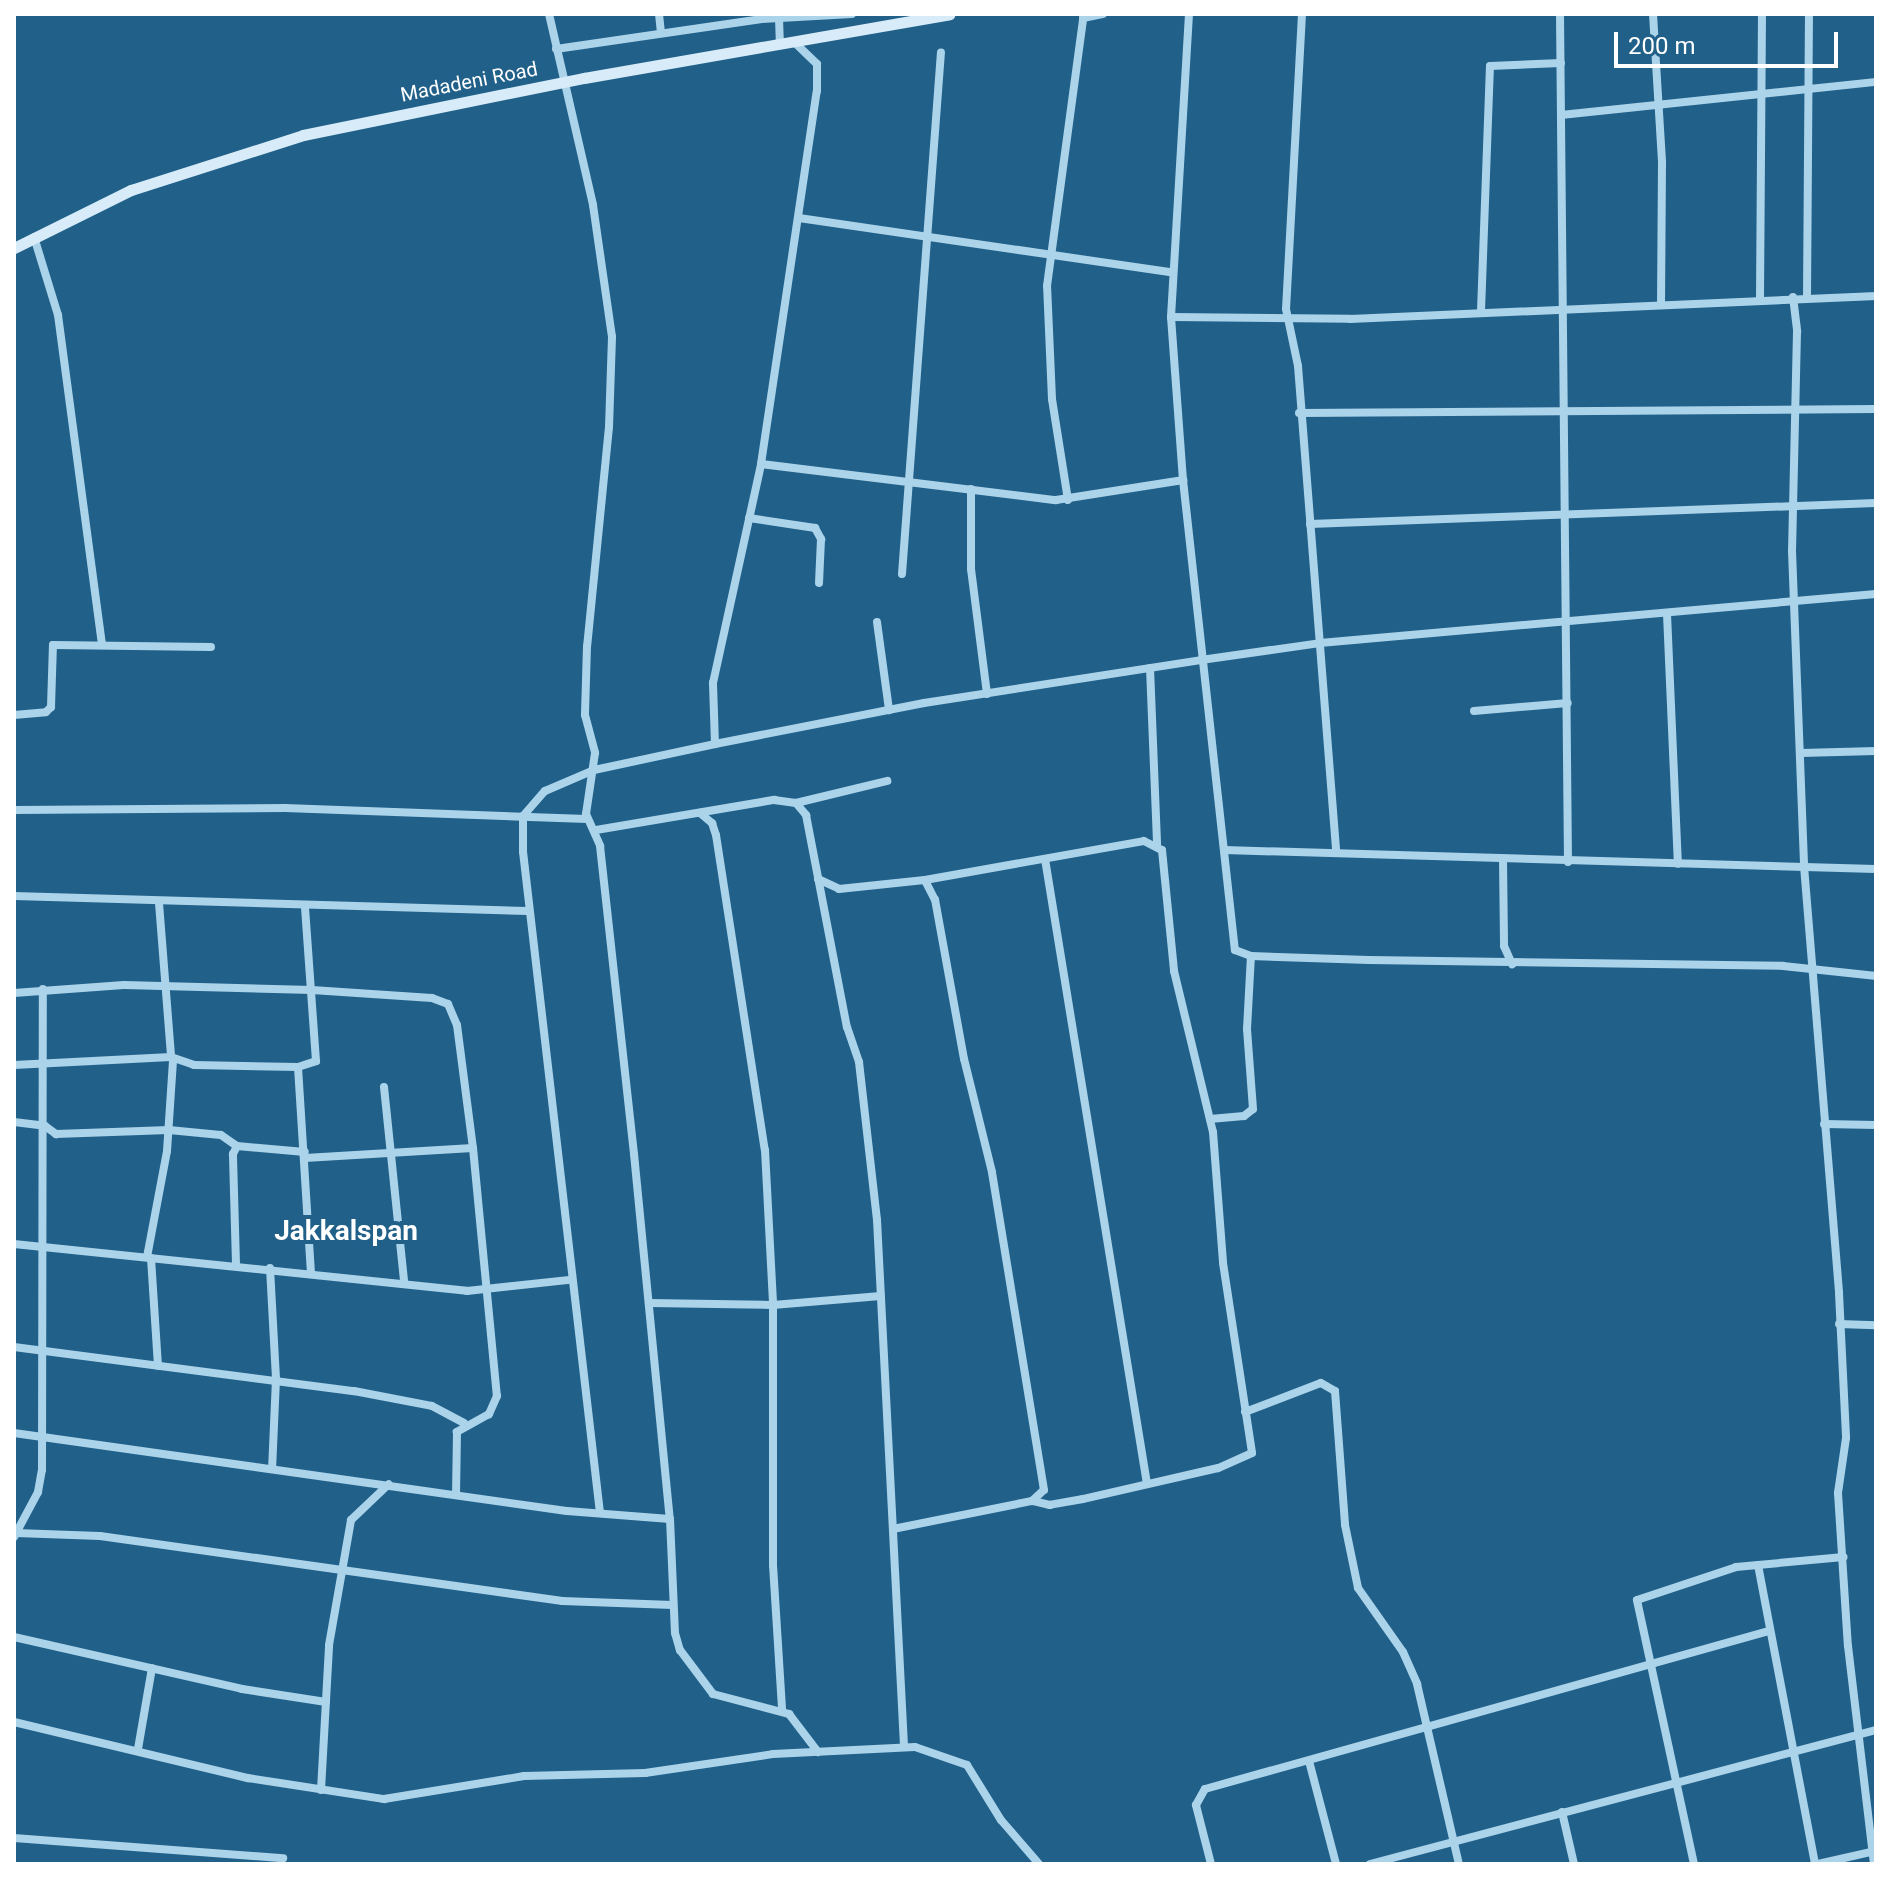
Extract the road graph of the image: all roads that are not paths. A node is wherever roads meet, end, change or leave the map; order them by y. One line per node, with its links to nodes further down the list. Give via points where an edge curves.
1 (549, 14): 16 (street)
2 (659, 14): 13 (street)
3 (852, 14): 12 (street)
4 (949, 14): 14 (street, Madadeni Road)
5 (1103, 14): 29 (street, via 1083,18)
6 (1189, 14): 30 (street)
7 (1302, 14): 39 (street)
8 (1560, 14): 18 (street)
9 (1653, 14): 23 (street)
10 (1762, 14): 22 (street)
11 (1809, 14): 21 (street)
12 (779, 18): 13 (street); 15 (street)
13 (661, 32): 16 (street)
14 (794, 42): 15 (street, Madadeni Road); 25 (street, via 818,71)
15 (780, 44): 19 (street, Madadeni Road)
16 (556, 49): 19 (street)
17 (941, 52): 27 (street)
18 (1561, 63): 24 (street); 37 (street, via 1490,66)
19 (566, 81): 26 (street, Madadeni Road, via 363,120 246,150 131,190); 74 (street, via 593,205 612,337 609,427 587,646 585,715)
20 (1876, 82): 21 (street)
21 (1807, 88): 22 (street); 33 (street)
22 (1758, 92): 23 (street); 34 (street)
23 (1656, 104): 24 (street); 35 (street, via 1662,163)
24 (1561, 115): 36 (street)
25 (799, 218): 27 (street); 44 (street)
26 (34, 237): 28 (street, Madadeni Road); 62 (street, via 58,315)
27 (927, 237): 29 (street); 46 (street)
28 (14, 248)
29 (1050, 256): 30 (street); 48 (street, via 1046,337)
30 (1171, 272): 38 (street)
31 (1876, 296): 33 (street)
32 (1793, 297): 33 (street); 34 (street); 40 (street)
33 (1807, 297)
34 (1760, 298): 35 (street)
35 (1661, 302): 36 (street)
36 (1563, 306): 37 (street); 43 (street)
37 (1481, 311): 39 (street)
38 (1171, 317): 39 (street); 45 (street)
39 (1288, 319): 42 (street, via 1296,351)
40 (1794, 409): 41 (street); 43 (street); 50 (street)
41 (1876, 409)
42 (1299, 413): 43 (street); 53 (street)
43 (1565, 414): 51 (street)
44 (761, 464): 46 (street); 52 (street)
45 (1183, 480): 48 (street); 64 (street)
46 (910, 482): 47 (street); 54 (street)
47 (971, 489): 48 (street); 66 (street, via 972,585)
48 (1068, 500)
49 (1876, 503): 50 (street)
50 (1792, 507): 51 (street); 57 (street)
51 (1566, 514): 53 (street); 59 (street)
52 (749, 518): 55 (street, via 815,528 821,539); 71 (street, via 713,683)
53 (1310, 524): 61 (street)
54 (902, 574)
55 (819, 583)
56 (1876, 594): 57 (street)
57 (1793, 600): 58 (street); 73 (street)
58 (1667, 614): 59 (street); 88 (street)
59 (1569, 621): 61 (street); 67 (street)
60 (877, 622): 68 (street)
61 (1320, 643): 64 (street); 84 (street)
62 (102, 645): 63 (street); 70 (street, via 53,645 51,707)
63 (211, 647)
64 (1201, 660): 65 (street); 83 (street)
65 (1150, 668): 66 (street); 82 (street)
66 (987, 694): 68 (street)
67 (1568, 703): 69 (street); 87 (street)
68 (889, 710): 71 (street)
69 (1474, 711)
70 (14, 715)
71 (715, 744): 74 (street)
72 (1876, 751): 73 (street)
73 (1801, 753): 89 (street)
74 (594, 770): 79 (street, via 545,791); 80 (street)
75 (887, 781): 76 (street)
76 (796, 803): 78 (street, via 774,800); 91 (street, via 806,815)
77 (14, 810): 79 (street, via 285,808)
78 (699, 812): 81 (street); 131 (street, via 716,835 763,1126)
79 (523, 816): 80 (street); 96 (street)
80 (587, 819): 81 (street)
81 (596, 830): 130 (street)
82 (1157, 844): 85 (street); 110 (street, via 1162,850 1177,984)
83 (1224, 850): 84 (street); 97 (street, via 1234,946 1238,953)
84 (1336, 851): 86 (street)
85 (1045, 859): 92 (street); 144 (street)
86 (1503, 860): 87 (street); 98 (street, via 1504,946)
87 (1568, 862): 88 (street)
88 (1678, 864): 89 (street)
89 (1804, 866): 90 (street); 99 (street)
90 (1876, 869)
91 (818, 879): 92 (street, via 839,889); 129 (street, via 860,1071)
92 (925, 880): 146 (street, via 935,900 1004,1233 1043,1477 1043,1494)
93 (14, 896): 94 (street)
94 (159, 903): 95 (street); 101 (street)
95 (305, 908): 96 (street); 103 (street)
96 (528, 911): 126 (street)
97 (1251, 956): 98 (street); 110 (street, via 1247,1029 1253,1109 1244,1116)
98 (1512, 964): 99 (street, via 1783,966)
99 (1810, 971): 100 (street); 112 (street)
100 (1876, 976)
101 (168, 986): 102 (street); 103 (street); 105 (street)
102 (43, 989): 104 (street); 106 (street)
103 (312, 990): 108 (street, via 317,1059); 117 (street, via 432,998 448,1004 457,1025)
104 (14, 993)
105 (172, 1059): 106 (street); 108 (street); 115 (street)
106 (44, 1062): 107 (street); 114 (street)
107 (14, 1065)
108 (298, 1067): 118 (street)
109 (384, 1087): 119 (street)
110 (1210, 1119): 138 (street, via 1223,1263)
111 (14, 1122): 114 (street)
112 (1824, 1124): 113 (street); 132 (street)
113 (1876, 1125)
114 (45, 1126): 115 (street, via 56,1134); 121 (street)
115 (169, 1130): 116 (street, via 221,1135); 122 (street)
116 (237, 1146): 118 (street); 123 (street)
117 (473, 1148): 119 (street); 128 (street)
118 (305, 1155): 119 (street); 125 (street)
119 (392, 1155): 127 (street)
120 (14, 1244): 121 (street)
121 (43, 1247): 122 (street); 135 (street)
122 (149, 1257): 123 (street); 136 (street)
123 (236, 1264): 124 (street)
124 (270, 1268): 125 (street); 137 (street)
125 (311, 1272): 127 (street)
126 (569, 1280): 128 (street); 147 (street)
127 (404, 1281): 128 (street)
128 (485, 1291): 139 (street, via 496,1399 489,1414)
129 (881, 1296): 131 (street); 149 (street)
130 (649, 1303): 131 (street); 148 (street)
131 (773, 1305): 160 (street, via 772,1527)
132 (1839, 1324): 133 (street); 151 (street, via 1846,1438 1839,1482)
133 (1876, 1325)
134 (14, 1347): 135 (street)
135 (41, 1350): 136 (street); 141 (street)
136 (158, 1366): 137 (street)
137 (276, 1379): 139 (street, via 420,1403); 142 (street)
138 (1245, 1412): 144 (street, via 1252,1453 1218,1468); 162 (street, via 1321,1383 1335,1391 1345,1525 1358,1588 1410,1665)
139 (464, 1423): 145 (street, via 454,1439)
140 (14, 1433): 141 (street)
141 (42, 1437): 142 (street); 150 (street, via 38,1492)
142 (272, 1469): 143 (street)
143 (389, 1484): 145 (street); 153 (street, via 351,1520)
144 (1147, 1484): 146 (street, via 1063,1503)
145 (456, 1495): 147 (street)
146 (1032, 1501): 149 (street)
147 (600, 1513): 148 (street)
148 (670, 1519): 154 (street)
149 (893, 1529): 165 (street)
150 (15, 1535): 153 (street, via 100,1536)
151 (1844, 1557): 152 (street); 164 (street, via 1848,1646)
152 (1758, 1565): 155 (street); 157 (street, via 1715,1572 1637,1600)
153 (345, 1568): 154 (street, via 562,1601); 159 (street, via 329,1645)
154 (673, 1605): 160 (street, via 680,1650 713,1694)
155 (1769, 1631): 157 (street); 167 (street)
156 (14, 1637): 158 (street)
157 (1650, 1666): 162 (street); 170 (street)
158 (152, 1668): 159 (street); 166 (street)
159 (326, 1702): 171 (street)
160 (782, 1710): 168 (street, via 797,1720)
161 (14, 1722): 166 (street)
162 (1428, 1728): 169 (street); 174 (street)
163 (1876, 1730): 164 (street)
164 (1861, 1733): 167 (street); 175 (street)
165 (904, 1745): 168 (street); 177 (street, via 967,1765 1001,1820)
166 (138, 1749): 171 (street, via 248,1778)
167 (1792, 1750): 170 (street); 184 (street)
168 (818, 1752): 171 (street, via 645,1773 524,1776 384,1799)
169 (1309, 1761): 178 (street, via 1198,1793 1196,1805); 179 (street)
170 (1676, 1782): 172 (street); 183 (street)
171 (321, 1790)
172 (1562, 1812): 174 (street); 182 (street)
173 (14, 1838): 176 (street)
174 (1454, 1841): 180 (street); 181 (street)
175 (1875, 1851): 184 (street); 185 (street)
176 (283, 1858)
177 (1039, 1864)
178 (1211, 1864)
179 (1336, 1864)
180 (1370, 1864)
181 (1459, 1864)
182 (1574, 1864)
183 (1694, 1864)
184 (1816, 1864)
185 (1874, 1864)

